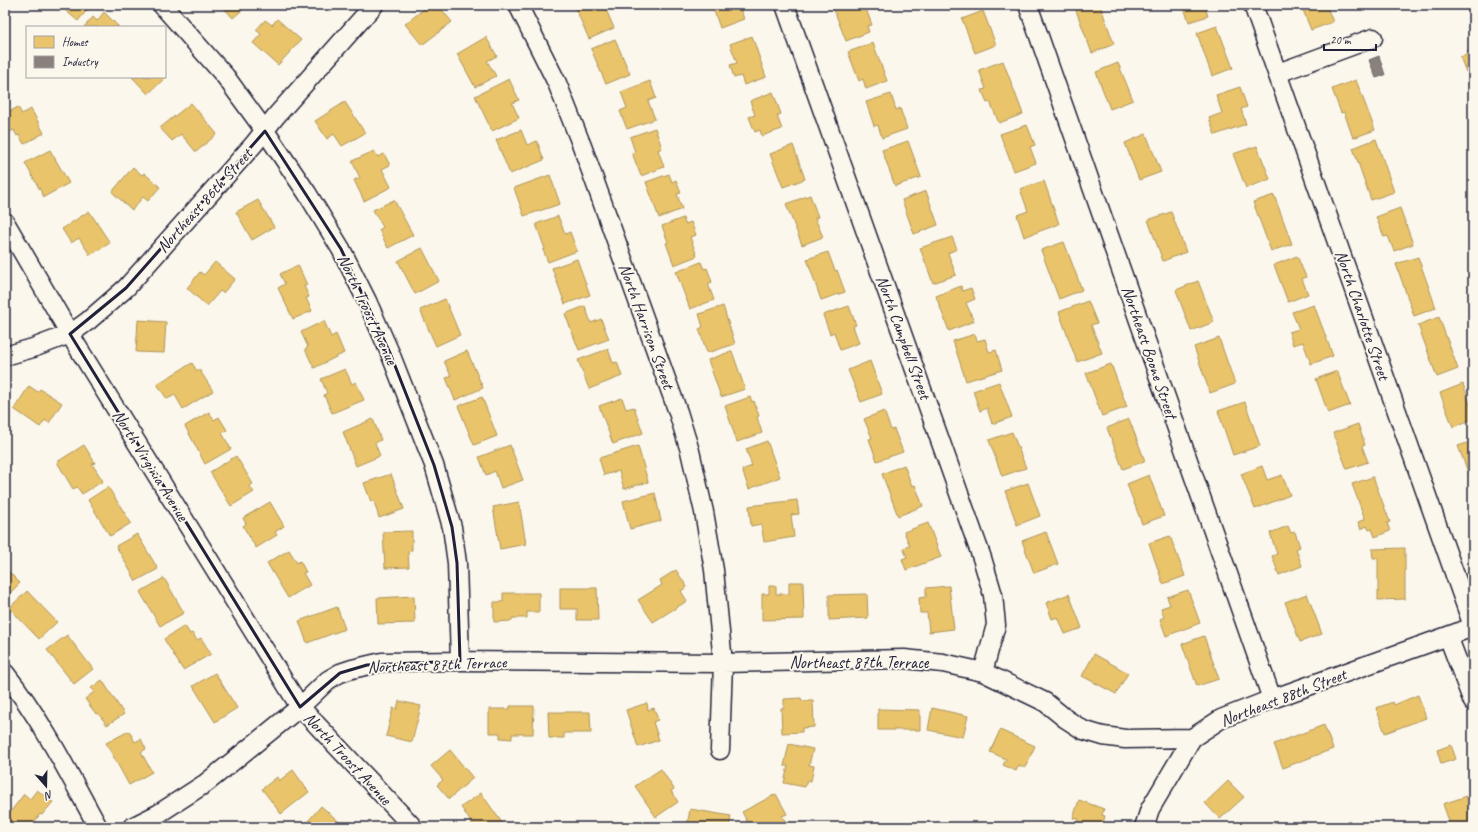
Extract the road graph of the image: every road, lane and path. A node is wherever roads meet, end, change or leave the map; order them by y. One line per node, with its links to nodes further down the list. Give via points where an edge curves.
1 (162, 5): 9 (street, North Troost Avenue, via 225,76)
2 (374, 5): 9 (street, Northeast 86th Street)
3 (518, 5): 16 (street, North Harrison Street, via 556,83 582,146 678,412 704,512 714,570)
4 (785, 5): 17 (street, North Campbell Street, via 980,551 993,595 996,626)
5 (1028, 5): 19 (street, Northeast Boone Street)
6 (1253, 5): 8 (street, North Charlotte Street)
7 (1373, 38): 8 (street)
8 (1278, 73): 13 (street, North Charlotte Street)
9 (265, 131): 11 (street, Northeast 86th Street, via 126,288); 15 (street, North Troost Avenue, via 307,192 344,255 390,354 434,465 452,527 457,563)
10 (5, 222): 11 (street, North Virginia Avenue)
11 (70, 334): 12 (street, Northeast 86th Street); 21 (street, North Virginia Avenue)
12 (5, 356)
13 (1473, 626): 14 (street, Northeast 88th Street)
14 (1448, 636): 19 (street, Northeast 88th Street); 20 (street)
15 (460, 661): 16 (street, Northeast 87th Terrace); 21 (street, Northeast 87th Terrace, via 382,662 352,669 328,680)
16 (723, 663): 17 (street, Northeast 87th Terrace, via 904,659 943,663); 23 (street)
17 (984, 672): 22 (street, Northeast 87th Terrace, via 1045,702 1083,730 1124,739)
18 (5, 673): 24 (street, via 22,695 57,752)
19 (1272, 698): 22 (street, Northeast 88th Street, via 1221,719)
20 (1473, 702)
21 (300, 707): 25 (street, Northeast 87th Terrace, via 206,783 158,814); 26 (street, North Troost Avenue)
22 (1192, 738): 27 (street, Northeast 88th Street, via 1150,809)
23 (720, 750)
24 (98, 827)
25 (132, 827)
26 (413, 827)
27 (1144, 827)

